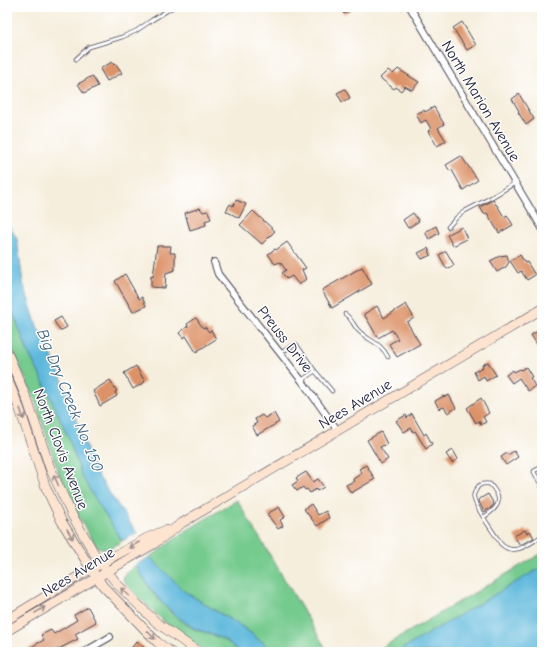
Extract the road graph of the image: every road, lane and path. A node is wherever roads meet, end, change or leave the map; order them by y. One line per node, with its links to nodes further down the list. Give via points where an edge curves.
1 (173, 7): 3 (lane, via 136,31 89,47)
2 (410, 7): 4 (street, North Marion Avenue)
3 (76, 59)
4 (515, 183): 5 (lane, via 465,211); 6 (street, North Marion Avenue)
5 (448, 227)
6 (542, 228)
7 (214, 262): 11 (street, Preuss Drive, via 218,274)
8 (542, 309): 17 (main road, Nees Avenue)
9 (345, 314): 12 (lane, via 358,330 384,349)
10 (7, 352): 22 (main road, North Clovis Avenue, one-way to 10, via 72,516 50,468 28,402)
11 (280, 353): 13 (lane, via 296,344); 15 (street, Preuss Drive)
12 (388, 357)
13 (315, 371): 15 (lane); 16 (lane)
14 (7, 378): 23 (main road, North Clovis Avenue, one-way to 23, via 46,488 62,522)
15 (302, 381): 17 (street, Preuss Drive)
16 (332, 391)
17 (338, 431): 22 (main road, Nees Avenue, via 182,523 147,538)
18 (542, 467): 19 (lane, via 534,471)
19 (542, 488)
20 (484, 517): 20 (lane, via 473,496 479,485 484,483 490,484 499,498 495,508); 21 (lane, via 505,548 522,548)
21 (542, 536)
22 (104, 567): 23 (main road, Nees Avenue); 24 (main road, Nees Avenue); 30 (main road, North Clovis Avenue, one-way to 22, via 156,622 118,585)
23 (91, 569): 24 (main road, North Clovis Avenue); 25 (main road, Nees Avenue)
24 (96, 577): 26 (main road, Nees Avenue, one-way to 24); 29 (main road, North Clovis Avenue, one-way to 29, via 157,642)
25 (7, 620)
26 (7, 631)
27 (110, 637): 28 (street)
28 (84, 652)
29 (171, 652)
30 (198, 652)

